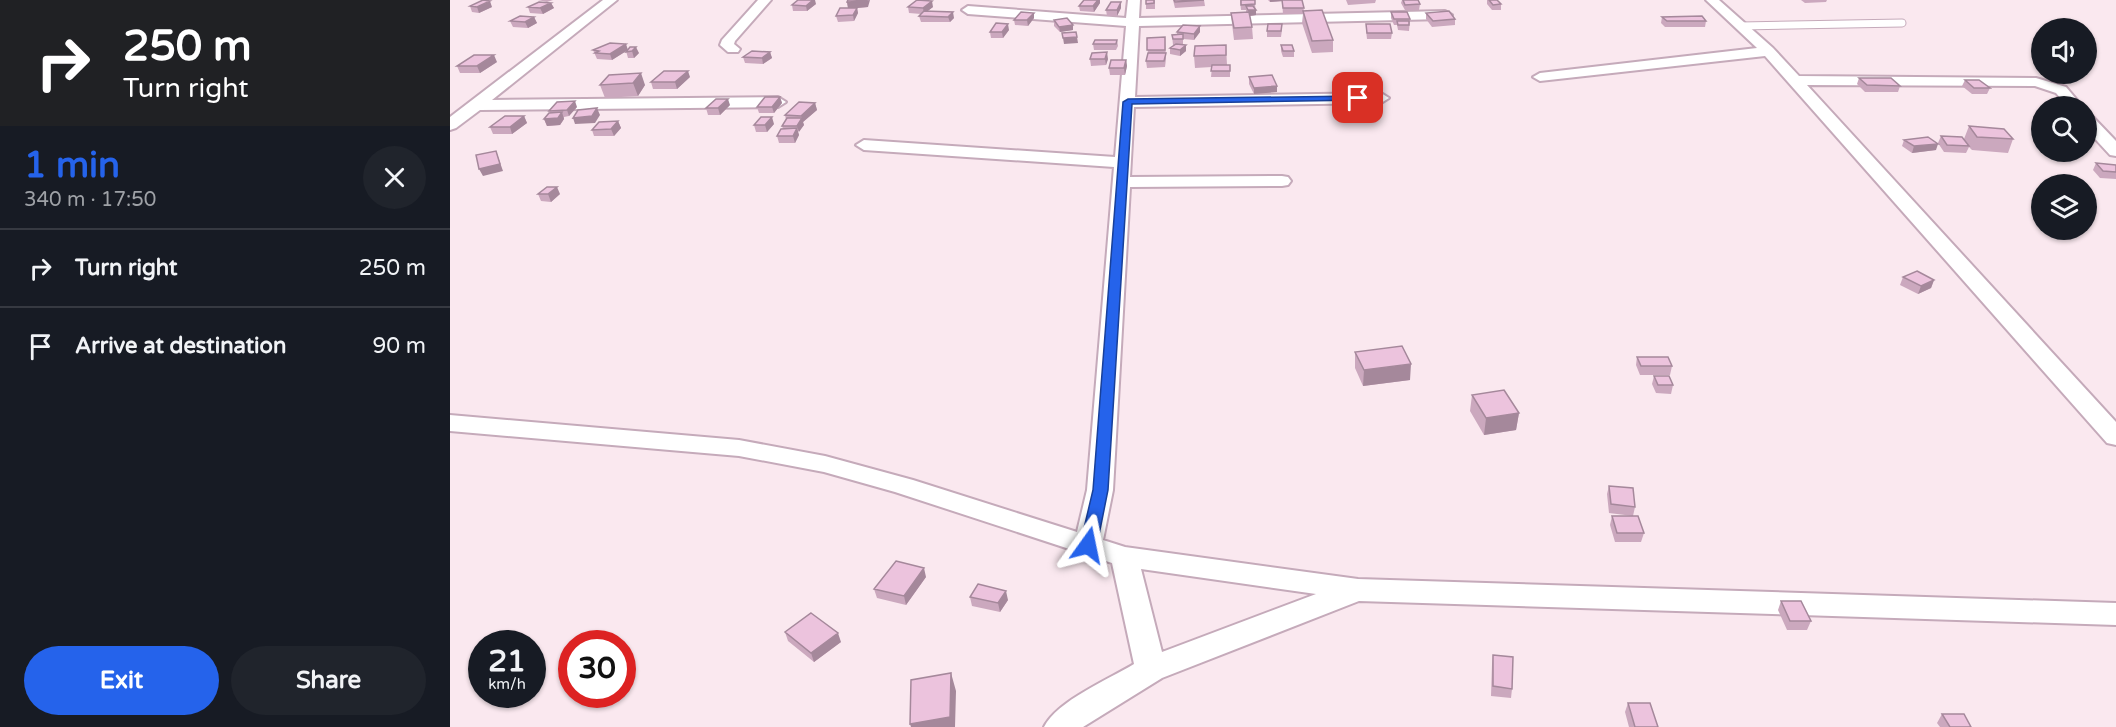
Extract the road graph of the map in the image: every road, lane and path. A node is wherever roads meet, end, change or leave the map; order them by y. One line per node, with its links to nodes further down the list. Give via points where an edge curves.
1 (611, 0): 20 (street)
2 (765, 0): 12 (street, via 729,40 727,45)
3 (1134, 0): 9 (street)
4 (1712, 0): 11 (street)
5 (1380, 3): 8 (street)
6 (968, 10): 9 (street)
7 (1445, 15): 8 (street)
8 (1386, 17): 9 (street)
9 (1132, 22): 19 (street)
10 (1902, 23): 11 (lane)
11 (1741, 26): 13 (street)
12 (733, 49)
13 (1768, 51): 14 (street); 15 (street)
14 (1540, 77)
15 (1795, 80): 16 (street, via 2036,82 2061,90); 28 (street)
16 (2067, 96)
17 (1381, 98): 19 (street)
18 (778, 102): 20 (street)
19 (1128, 102): 25 (street)
20 (477, 105): 21 (street)
21 (450, 125)
22 (2097, 131): 24 (street)
23 (864, 145): 25 (street)
24 (2116, 151)
25 (1122, 173): 26 (street); 29 (street, via 1100,490)
26 (1282, 181)
27 (450, 423): 29 (street, via 739,448 825,464)
28 (2116, 437)
29 (1088, 545): 30 (street)
30 (1124, 557): 31 (street); 33 (street)
31 (1357, 590): 32 (street); 33 (street)
32 (2116, 614)
33 (1150, 669): 34 (street)
34 (1060, 727)

